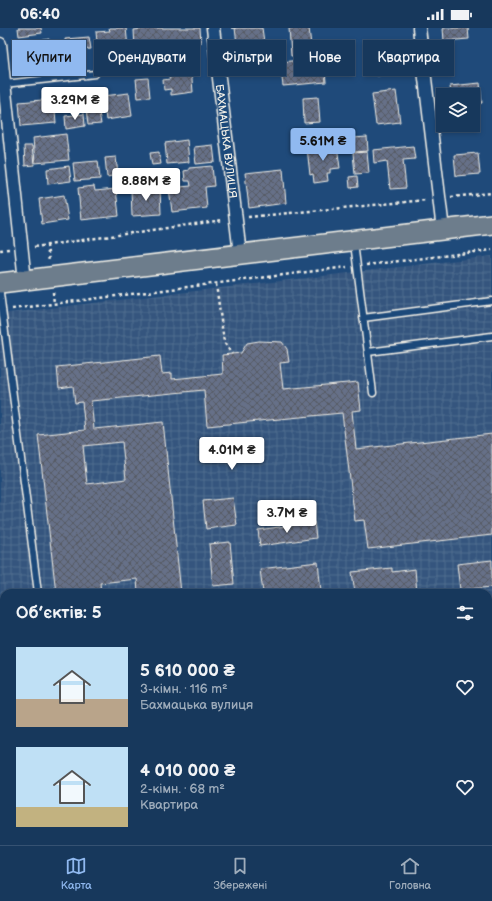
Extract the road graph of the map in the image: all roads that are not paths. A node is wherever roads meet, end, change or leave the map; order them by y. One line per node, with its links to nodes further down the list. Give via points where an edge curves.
1 (214, 28): 9 (street, БАХМАЦЬКА ВУЛИЦЯ)
2 (419, 28): 7 (street)
3 (0, 44): 5 (street)
4 (94, 74): 5 (lane)
5 (2, 84): 10 (street)
6 (492, 224): 7 (main road)
7 (443, 230): 8 (main road)
8 (354, 241): 9 (main road); 14 (lane)
9 (240, 254): 10 (main road)
10 (25, 281): 11 (main road)
11 (0, 284)
12 (0, 294): 18 (lane)
13 (492, 301): 14 (lane)
14 (363, 318): 16 (lane)
15 (492, 336): 16 (lane)
16 (368, 352): 17 (lane)
17 (373, 393)
18 (37, 589)

